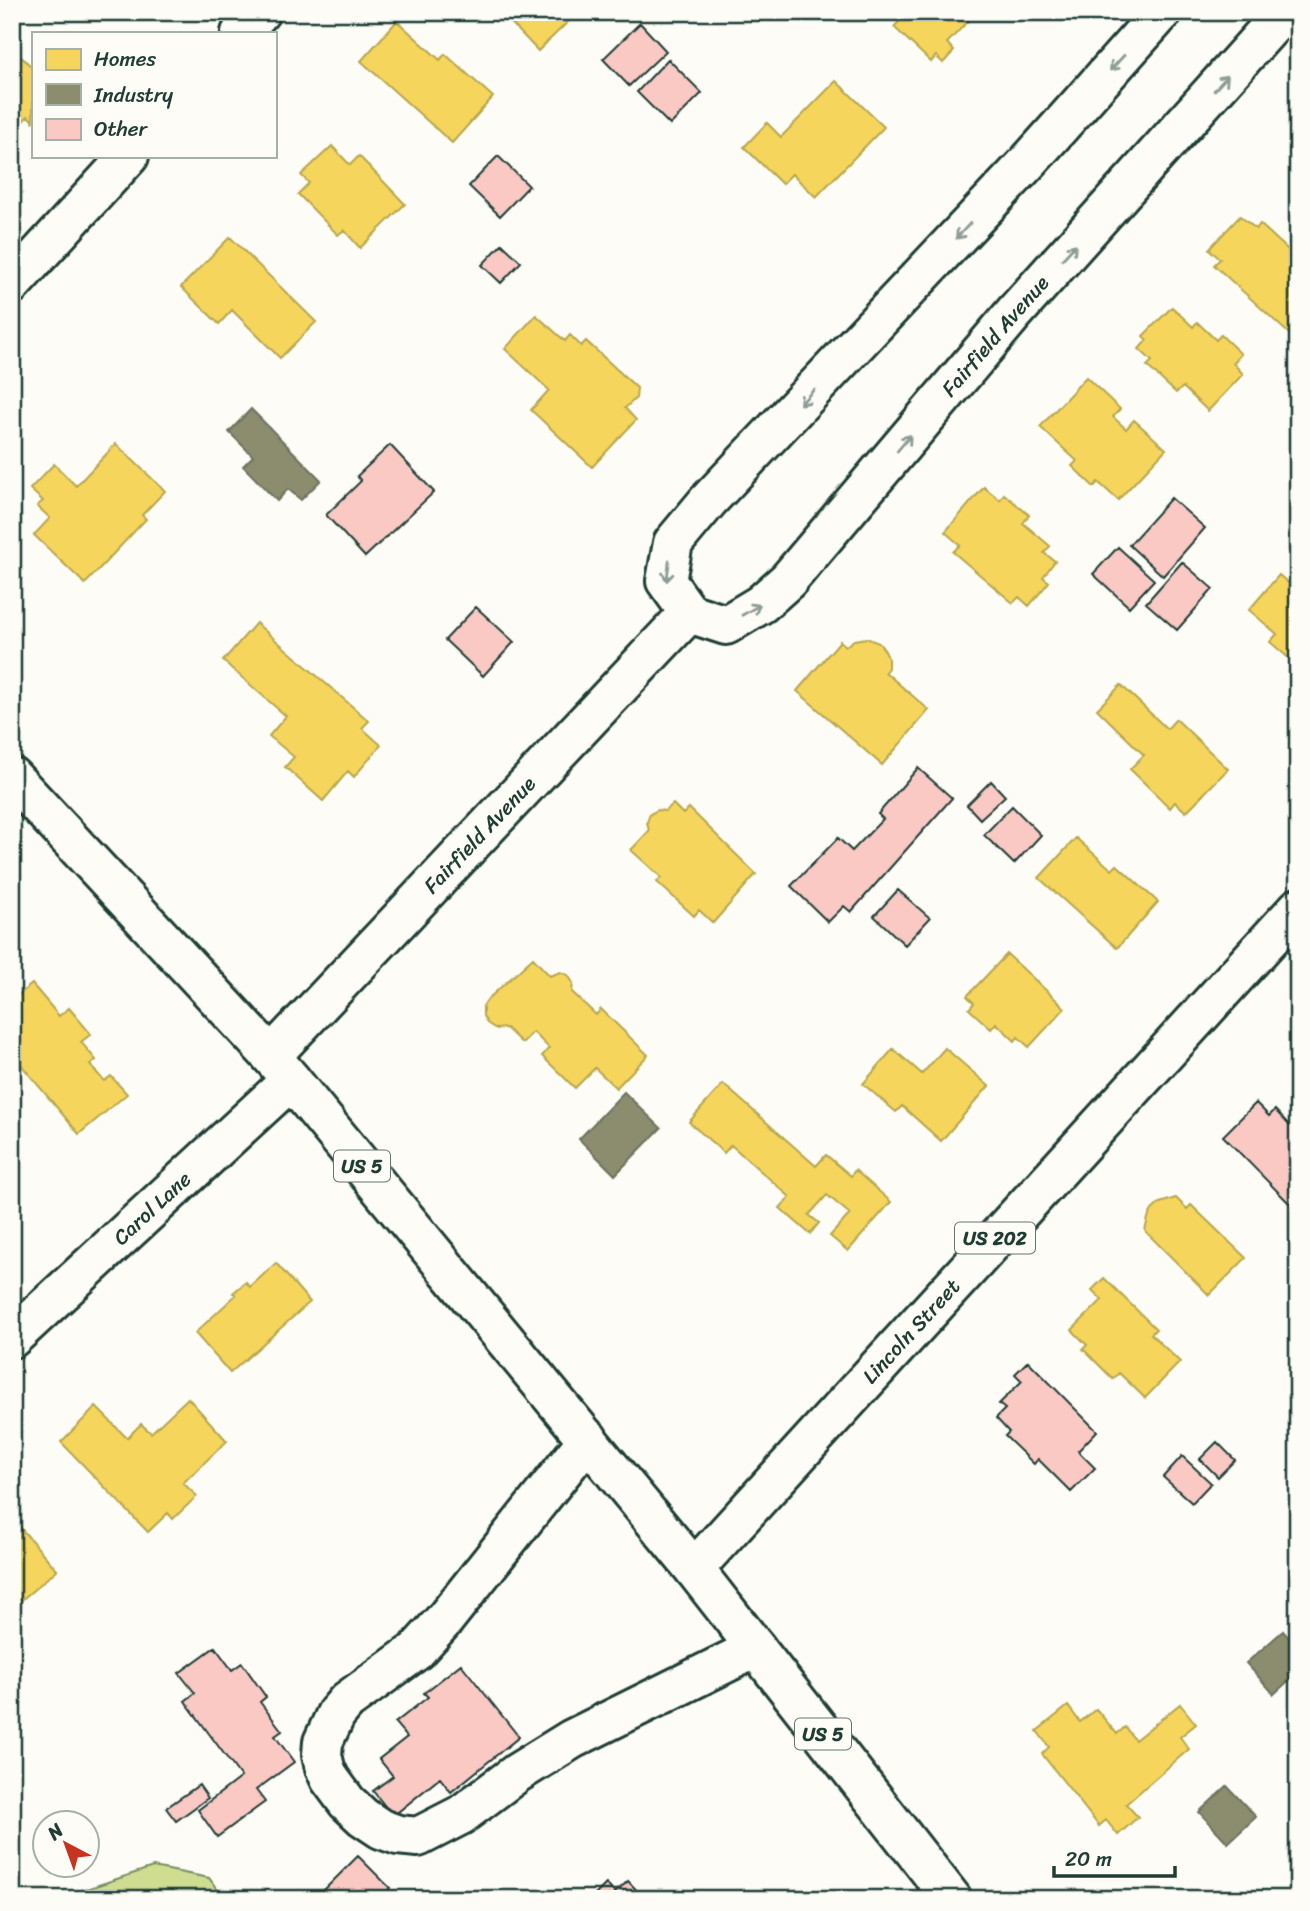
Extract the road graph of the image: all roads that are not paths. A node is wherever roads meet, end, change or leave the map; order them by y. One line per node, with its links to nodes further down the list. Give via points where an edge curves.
1 (260, 12): 4 (street)
2 (1162, 12): 7 (street, one-way to 7, via 673,543 666,581)
3 (1284, 12): 7 (street, Fairfield Avenue, one-way to 3, via 726,625 761,604 788,580 1015,312)
4 (242, 32)
5 (127, 158): 6 (street)
6 (12, 284)
7 (689, 613): 10 (street, Fairfield Avenue)
8 (12, 777): 10 (street, US 5)
9 (1298, 908): 13 (street, Lincoln Street / US 202)
10 (281, 1068): 11 (street, Carol Lane); 12 (street, US 5)
11 (12, 1338)
12 (588, 1439): 13 (street, US 5); 14 (street, via 446,1619 416,1651 336,1714 322,1755 330,1779 347,1802 380,1829 418,1837 461,1815 572,1739)
13 (694, 1569): 14 (street, US 5)
14 (756, 1648): 15 (street, US 5)
15 (952, 1899)

